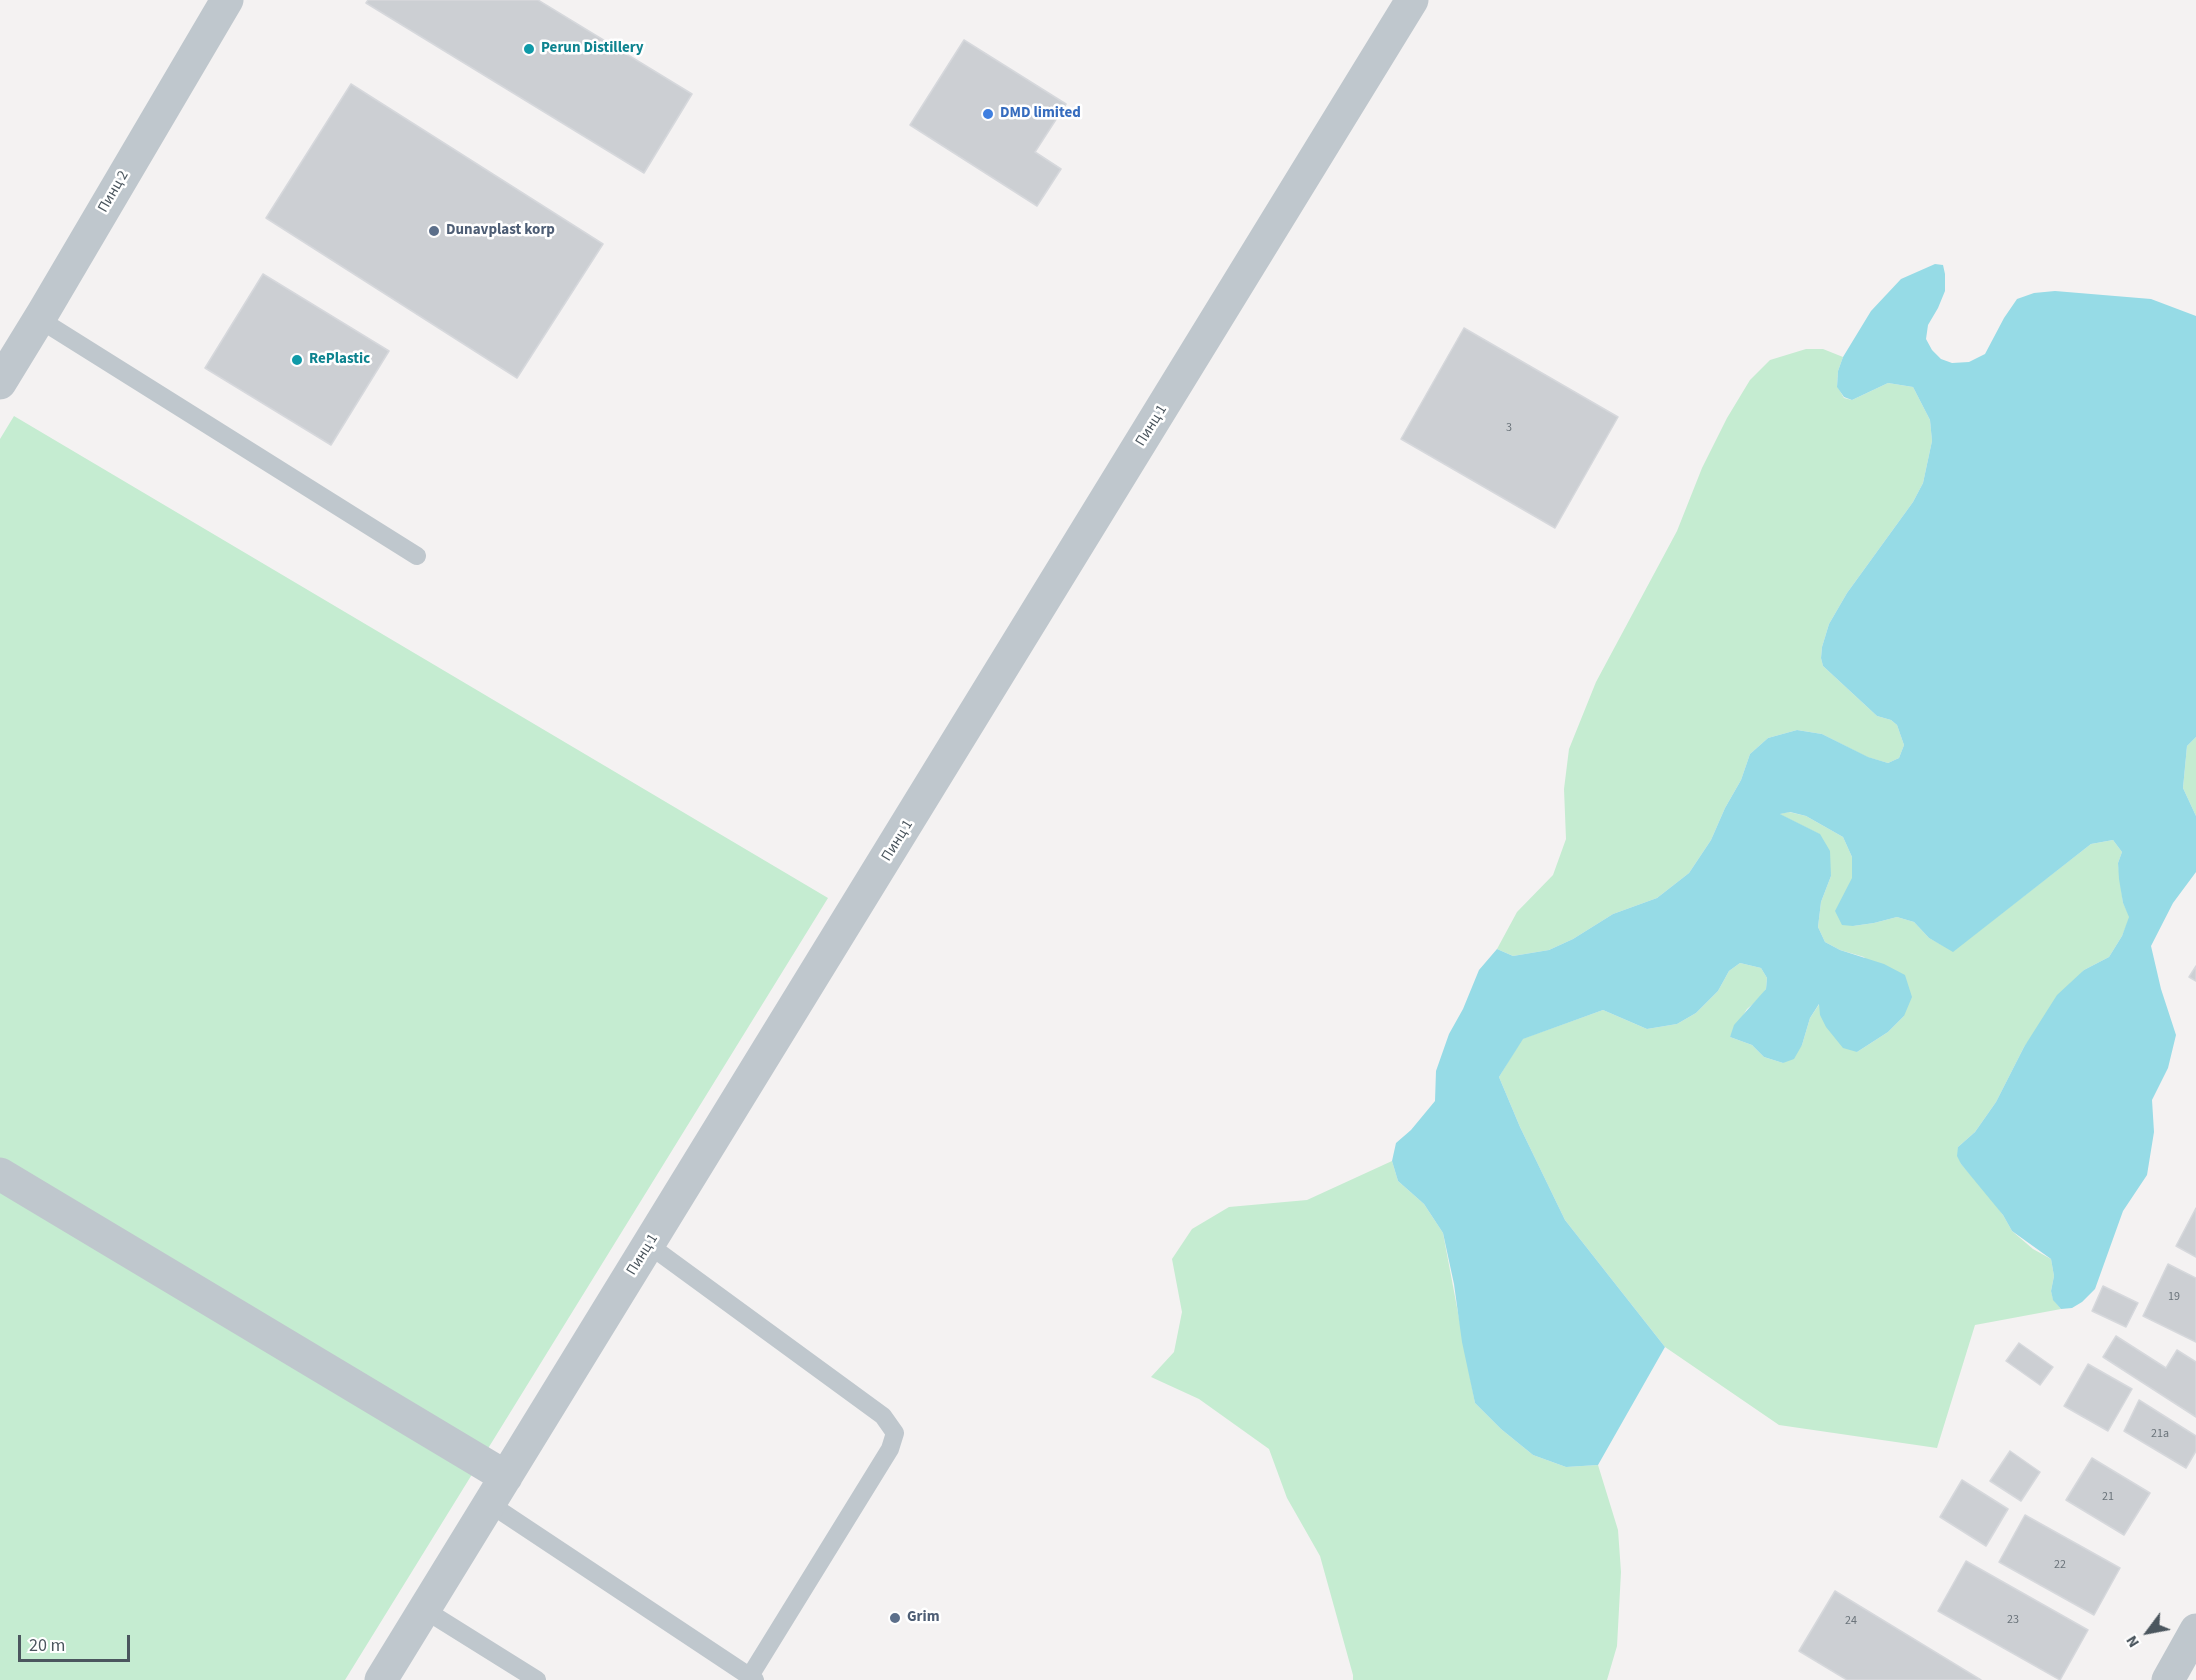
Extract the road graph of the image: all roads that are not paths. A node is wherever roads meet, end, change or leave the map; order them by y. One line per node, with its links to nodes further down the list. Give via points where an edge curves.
1 (227, 0): 3 (street, Пинц 2)
2 (1412, 0): 7 (street, Пинц 1)
3 (39, 319): 4 (street, Пинц 2); 5 (lane)
4 (0, 382)
5 (417, 556)
6 (0, 1174): 8 (street)
7 (649, 1245): 8 (street, Пинц 1); 11 (lane, via 884,1416 895,1433 890,1449)
8 (498, 1490): 9 (street, Пинц 1); 11 (lane)
9 (425, 1610): 12 (street, Пинц 1); 13 (lane)
10 (2196, 1630): 14 (street)
11 (753, 1678)
12 (381, 1680)
13 (537, 1680)
14 (2168, 1680)

